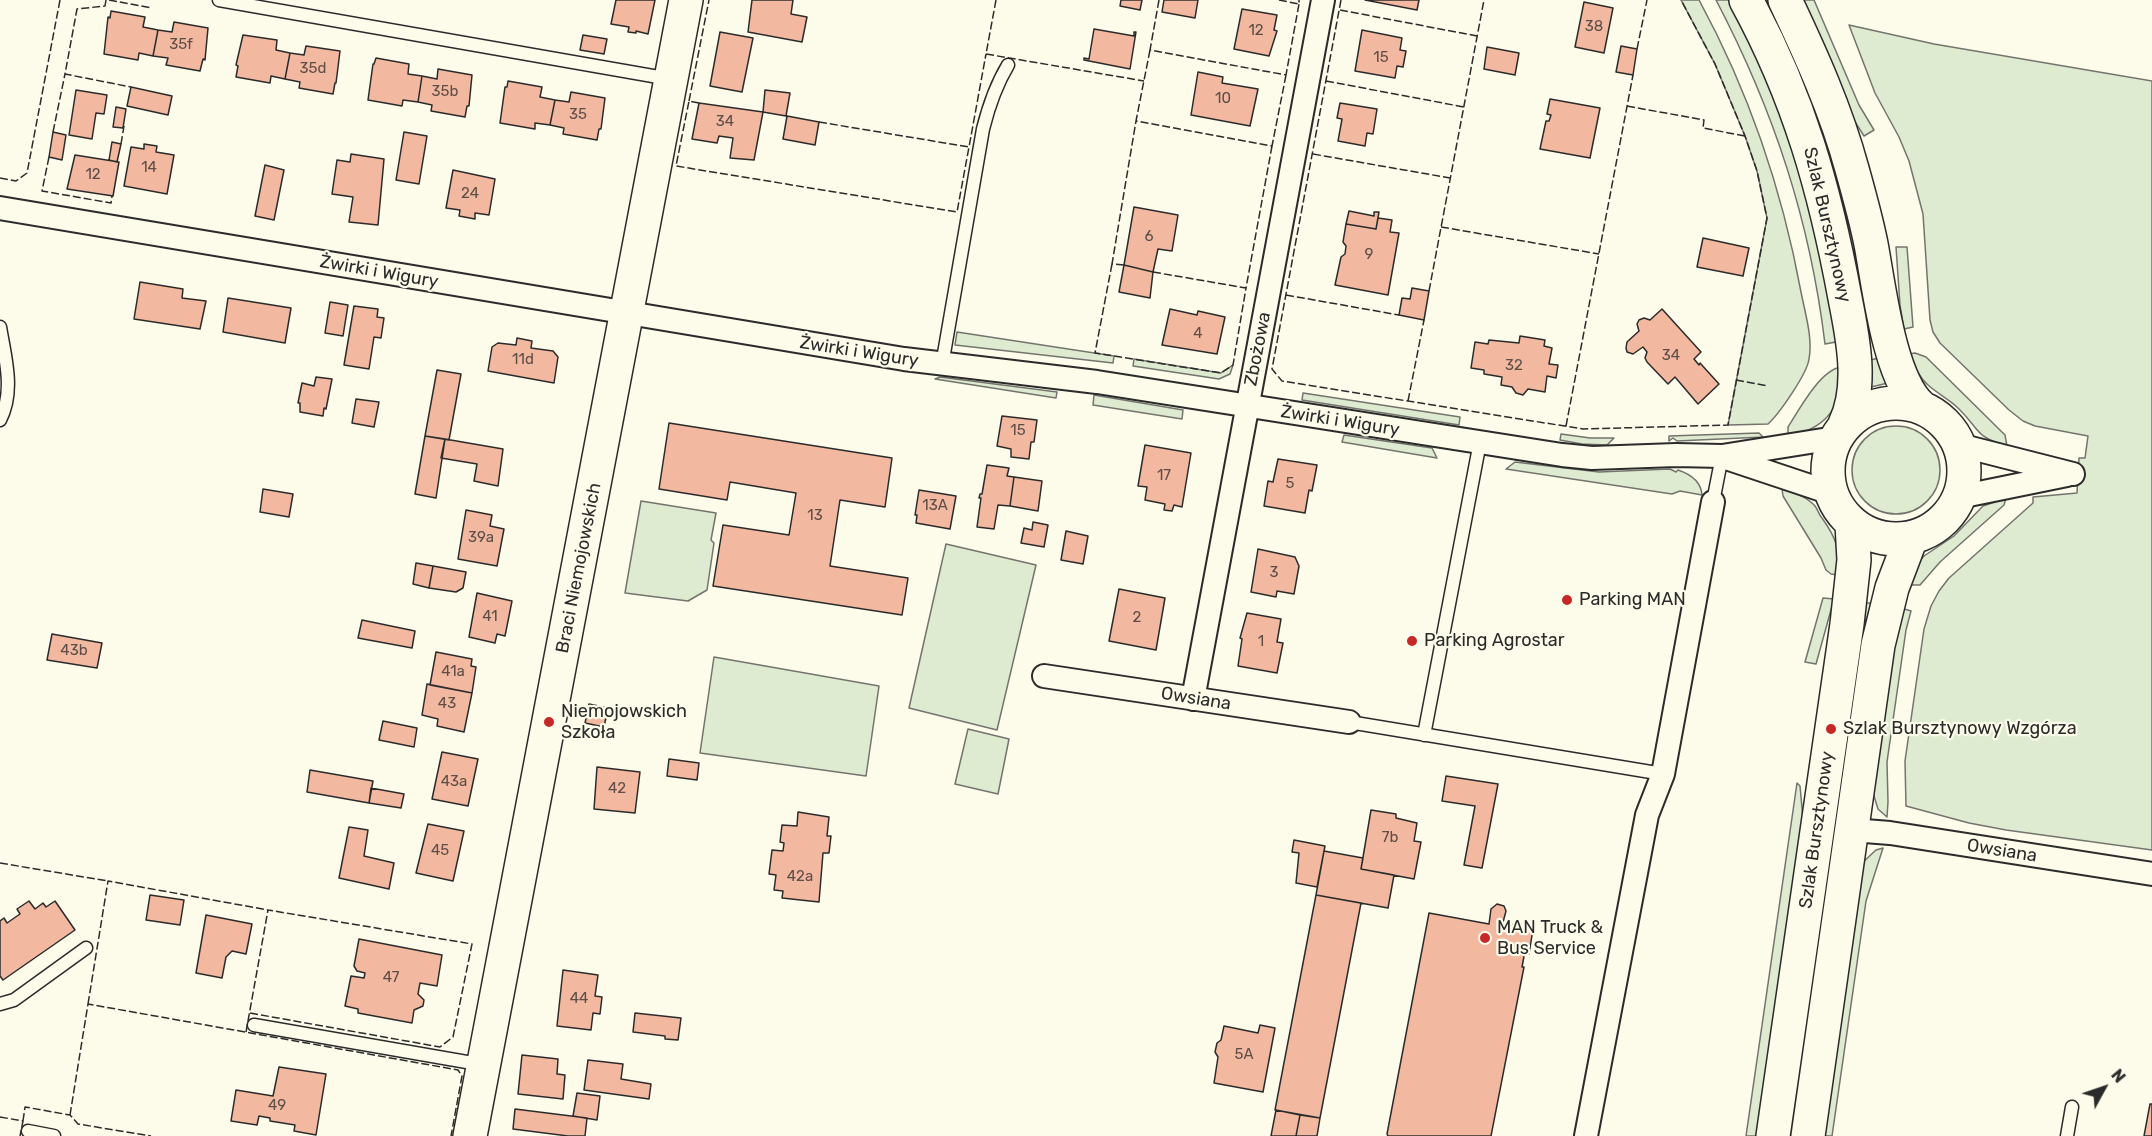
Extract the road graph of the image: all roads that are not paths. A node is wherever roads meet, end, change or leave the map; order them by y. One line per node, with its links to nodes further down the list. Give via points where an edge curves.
1 (219, 0): 7 (lane)
2 (686, 0): 7 (main road, Braci Niemojowskich)
3 (1323, 0): 12 (street, Zbożowa)
4 (1746, 0): 15 (main road, Szlak Bursztynowy, via 1793,99 1831,224 1850,319 1855,376 1853,400)
5 (1785, 0): 13 (main road, Szlak Bursztynowy, via 1825,86 1852,168 1890,339 1906,388)
6 (1008, 64): 11 (lane, via 997,84 983,129)
7 (671, 80): 9 (main road, Braci Niemojowskich)
8 (0, 208): 9 (street, Żwirki i Wigury)
9 (628, 313): 11 (street, Żwirki i Wigury); 34 (main road, Braci Niemojowskich)
10 (0, 327): 14 (lane, via 8,377 5,411)
11 (942, 364): 12 (street, Żwirki i Wigury, via 1097,382)
12 (1248, 406): 16 (street, Żwirki i Wigury); 25 (street, Zbożowa)
13 (1922, 407): 15 (main road, via 1888,402 1872,406); 17 (main road, via 1944,422)
14 (0, 420)
15 (1840, 431): 18 (street, Żwirki i Wigury); 19 (main road, via 1827,465)
16 (1480, 442): 18 (street, Żwirki i Wigury, via 1592,459); 27 (lane)
17 (1959, 445): 20 (main road, via 1964,480); 20 (street, via 2073,474)
18 (1722, 456): 19 (street, Żwirki i Wigury); 21 (lane)
19 (1831, 493): 22 (main road)
20 (1959, 497): 23 (main road, via 1940,523)
21 (1713, 502): 28 (street)
22 (1852, 524): 23 (main road, via 1880,537); 40 (main road, Szlak Bursztynowy, via 1854,560 1847,624)
23 (1911, 538): 29 (main road, Szlak Bursztynowy, via 1883,617)
24 (1044, 676): 25 (street, Owsiana)
25 (1193, 699): 26 (street, Owsiana)
26 (1349, 722): 27 (lane)
27 (1424, 735): 28 (lane)
28 (1663, 774): 39 (street, via 1647,815)
29 (1852, 830): 30 (street, Owsiana); 41 (main road, Szlak Bursztynowy)
30 (2152, 874)
31 (86, 948): 32 (lane, via 14,1000)
32 (0, 1004)
33 (254, 1025): 34 (lane)
34 (484, 1065): 38 (main road, Braci Niemojowskich)
35 (2072, 1107): 42 (lane)
36 (28, 1131): 37 (lane)
37 (54, 1136)
38 (470, 1136)
39 (1586, 1136)
40 (1773, 1136)
41 (1808, 1136)
42 (2067, 1136)

